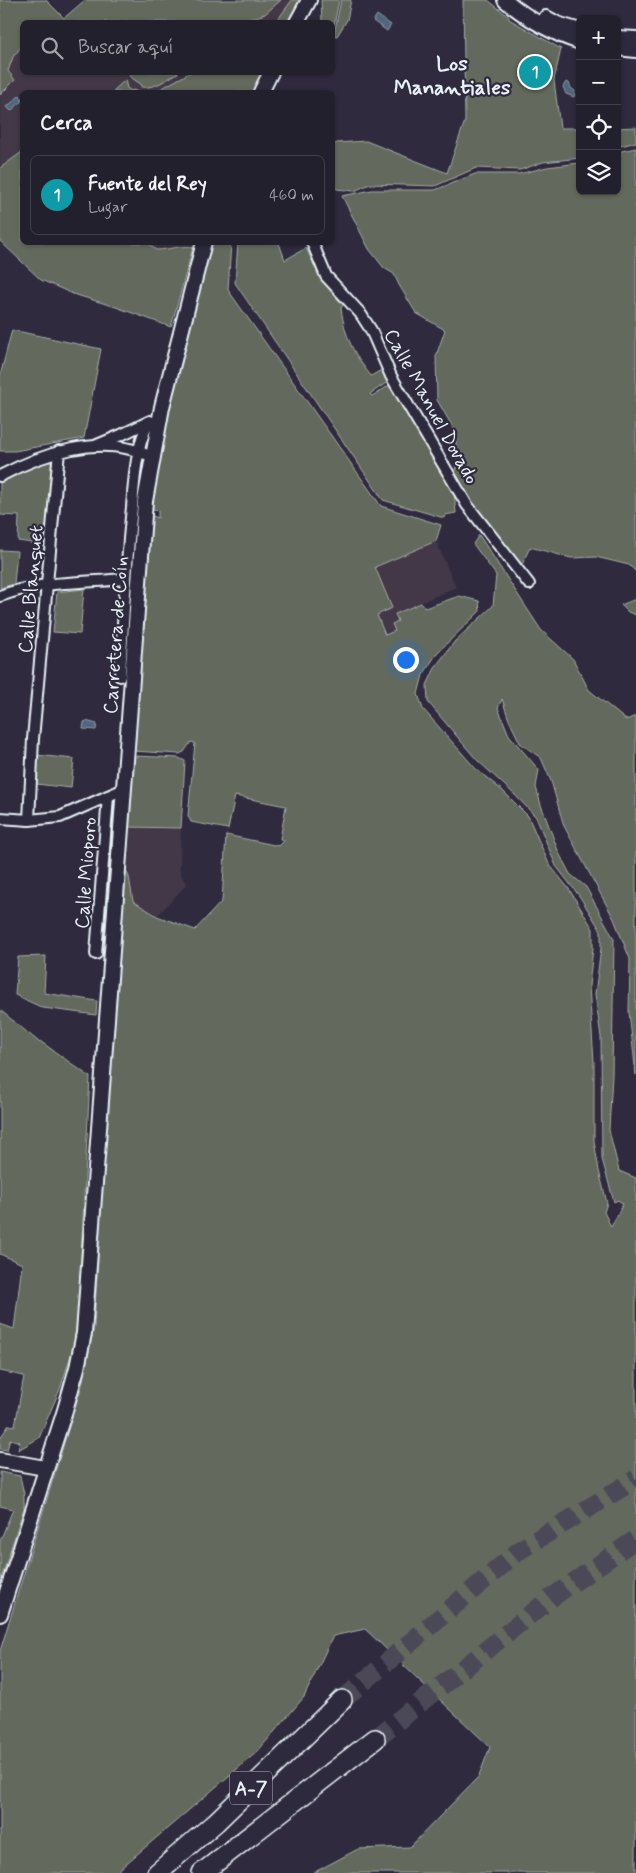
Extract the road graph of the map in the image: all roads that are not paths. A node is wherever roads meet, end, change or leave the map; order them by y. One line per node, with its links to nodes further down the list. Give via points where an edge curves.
1 (309, 0): 4 (street)
2 (505, 0): 8 (street, via 530,20)
3 (519, 0): 5 (street, via 557,24)
4 (298, 20)
5 (576, 30)
6 (621, 38): 7 (street)
7 (636, 39)
8 (576, 41)
9 (621, 48): 10 (street)
10 (636, 50)
11 (270, 75): 12 (street)
12 (262, 90)
13 (203, 245): 15 (street, Carretera de Coín)
14 (313, 245): 23 (street, Calle Manuel Dovado, via 326,276 371,330 391,376 467,505)
15 (162, 407): 16 (street); 19 (street, Carretera de Coín)
16 (149, 422): 17 (street); 19 (street, Carretera de Coín, via 142,434)
17 (91, 447): 18 (street); 19 (street, via 124,448)
18 (59, 451): 20 (street, via 24,463); 22 (street, Calle Blanquet)
19 (146, 455): 21 (street, Carretera de Coín, via 134,488); 26 (street, Carretera de Coín)
20 (0, 476)
21 (125, 579): 22 (street); 25 (street, Carretera de Coín)
22 (48, 584): 24 (street); 29 (street, Calle Blanquet)
23 (529, 584)
24 (0, 596)
25 (120, 676)
26 (124, 789): 27 (street); 32 (street, Carretera de Coín, via 84,1333 78,1368)
27 (108, 796): 29 (street, via 60,817); 30 (street, Calle Mioporo)
28 (0, 818): 29 (street)
29 (29, 820)
30 (96, 954)
31 (0, 1460): 32 (street)
32 (46, 1468): 33 (street, Carretera de Coín)
33 (0, 1614)
34 (342, 1700): 36 (highway, A-7, via 216,1822)
35 (375, 1739): 37 (highway, A-7)
36 (157, 1873)
37 (202, 1873)

